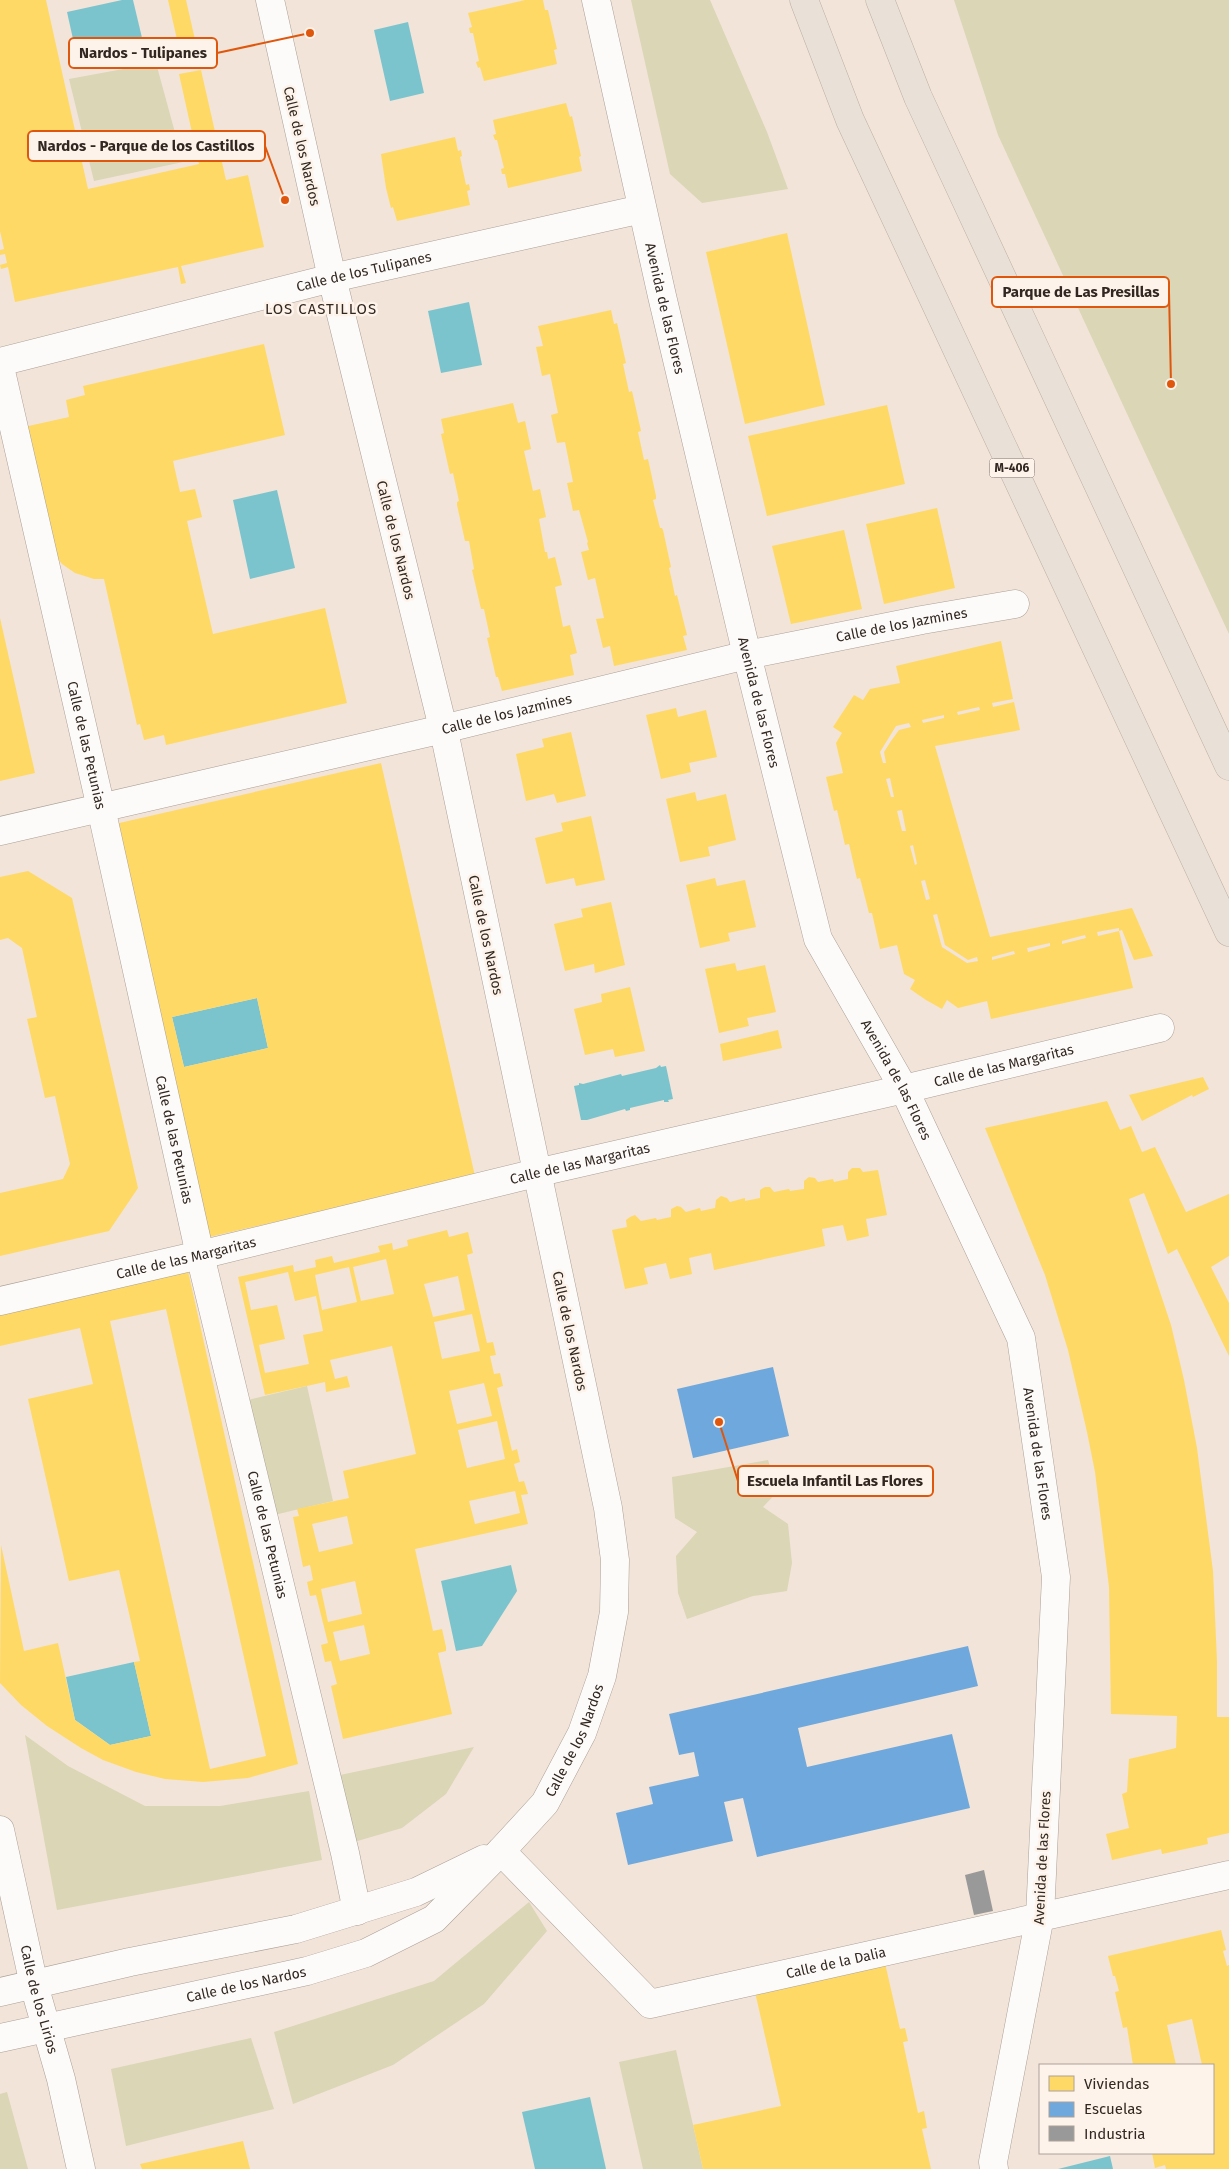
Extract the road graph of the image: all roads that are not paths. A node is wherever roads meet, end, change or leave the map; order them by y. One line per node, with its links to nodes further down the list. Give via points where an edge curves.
1 (270, 0): 6 (street, Calle de los Nardos)
2 (596, 0): 5 (street, Avenida de las Flores)
3 (804, 0): 15 (highway, M-406, via 850,120)
4 (880, 0): 12 (highway, via 918,97)
5 (642, 209): 6 (street, Calle de los Tulipanes); 10 (street, Avenida de las Flores)
6 (332, 278): 7 (street, Calle de los Tulipanes); 11 (street, Calle de los Nardos)
7 (0, 362)
8 (0, 367): 13 (street, Calle de las Petunias)
9 (1015, 604): 10 (street, Calle de los Jazmines)
10 (747, 655): 11 (street, Calle de los Jazmines); 17 (street, Avenida de las Flores, via 818,940)
11 (443, 729): 13 (street, Calle de los Jazmines); 18 (street, Calle de los Nardos)
12 (1229, 766)
13 (101, 808): 14 (street, Calle de los Jazmines); 19 (street, Calle de las Petunias)
14 (0, 831)
15 (1229, 932)
16 (1160, 1028): 17 (street, Calle de las Margaritas)
17 (904, 1089): 18 (street, Calle de las Margaritas); 25 (street, Avenida de las Flores, via 1021,1338 1056,1577)
18 (536, 1173): 19 (street, Calle de las Margaritas); 22 (street, Calle de los Nardos, via 608,1508 615,1560 614,1612 602,1676 582,1733 545,1803)
19 (200, 1255): 20 (street, Calle de las Margaritas); 24 (street, Calle de las Petunias)
20 (0, 1301)
21 (0, 1830): 26 (street, Calle de los Lirios)
22 (501, 1851): 24 (street, Calle de los Nardos, via 416,1892); 25 (street, Calle de la Dalia, via 650,2004); 28 (street, Calle de los Nardos, via 434,1919 366,1953 307,1971)
23 (1229, 1875): 25 (street, Calle de la Dalia)
24 (357, 1911): 26 (street, Calle de los Nardos, via 296,1929)
25 (1040, 1916): 31 (street, Avenida de las Flores)
26 (34, 1985): 27 (street, Calle de los Nardos); 28 (street, Calle de los Lirios)
27 (0, 1992)
28 (46, 2028): 29 (street, Calle de los Nardos); 30 (street, Calle de los Lirios, via 61,2079)
29 (0, 2038)
30 (80, 2169)
31 (994, 2169)

